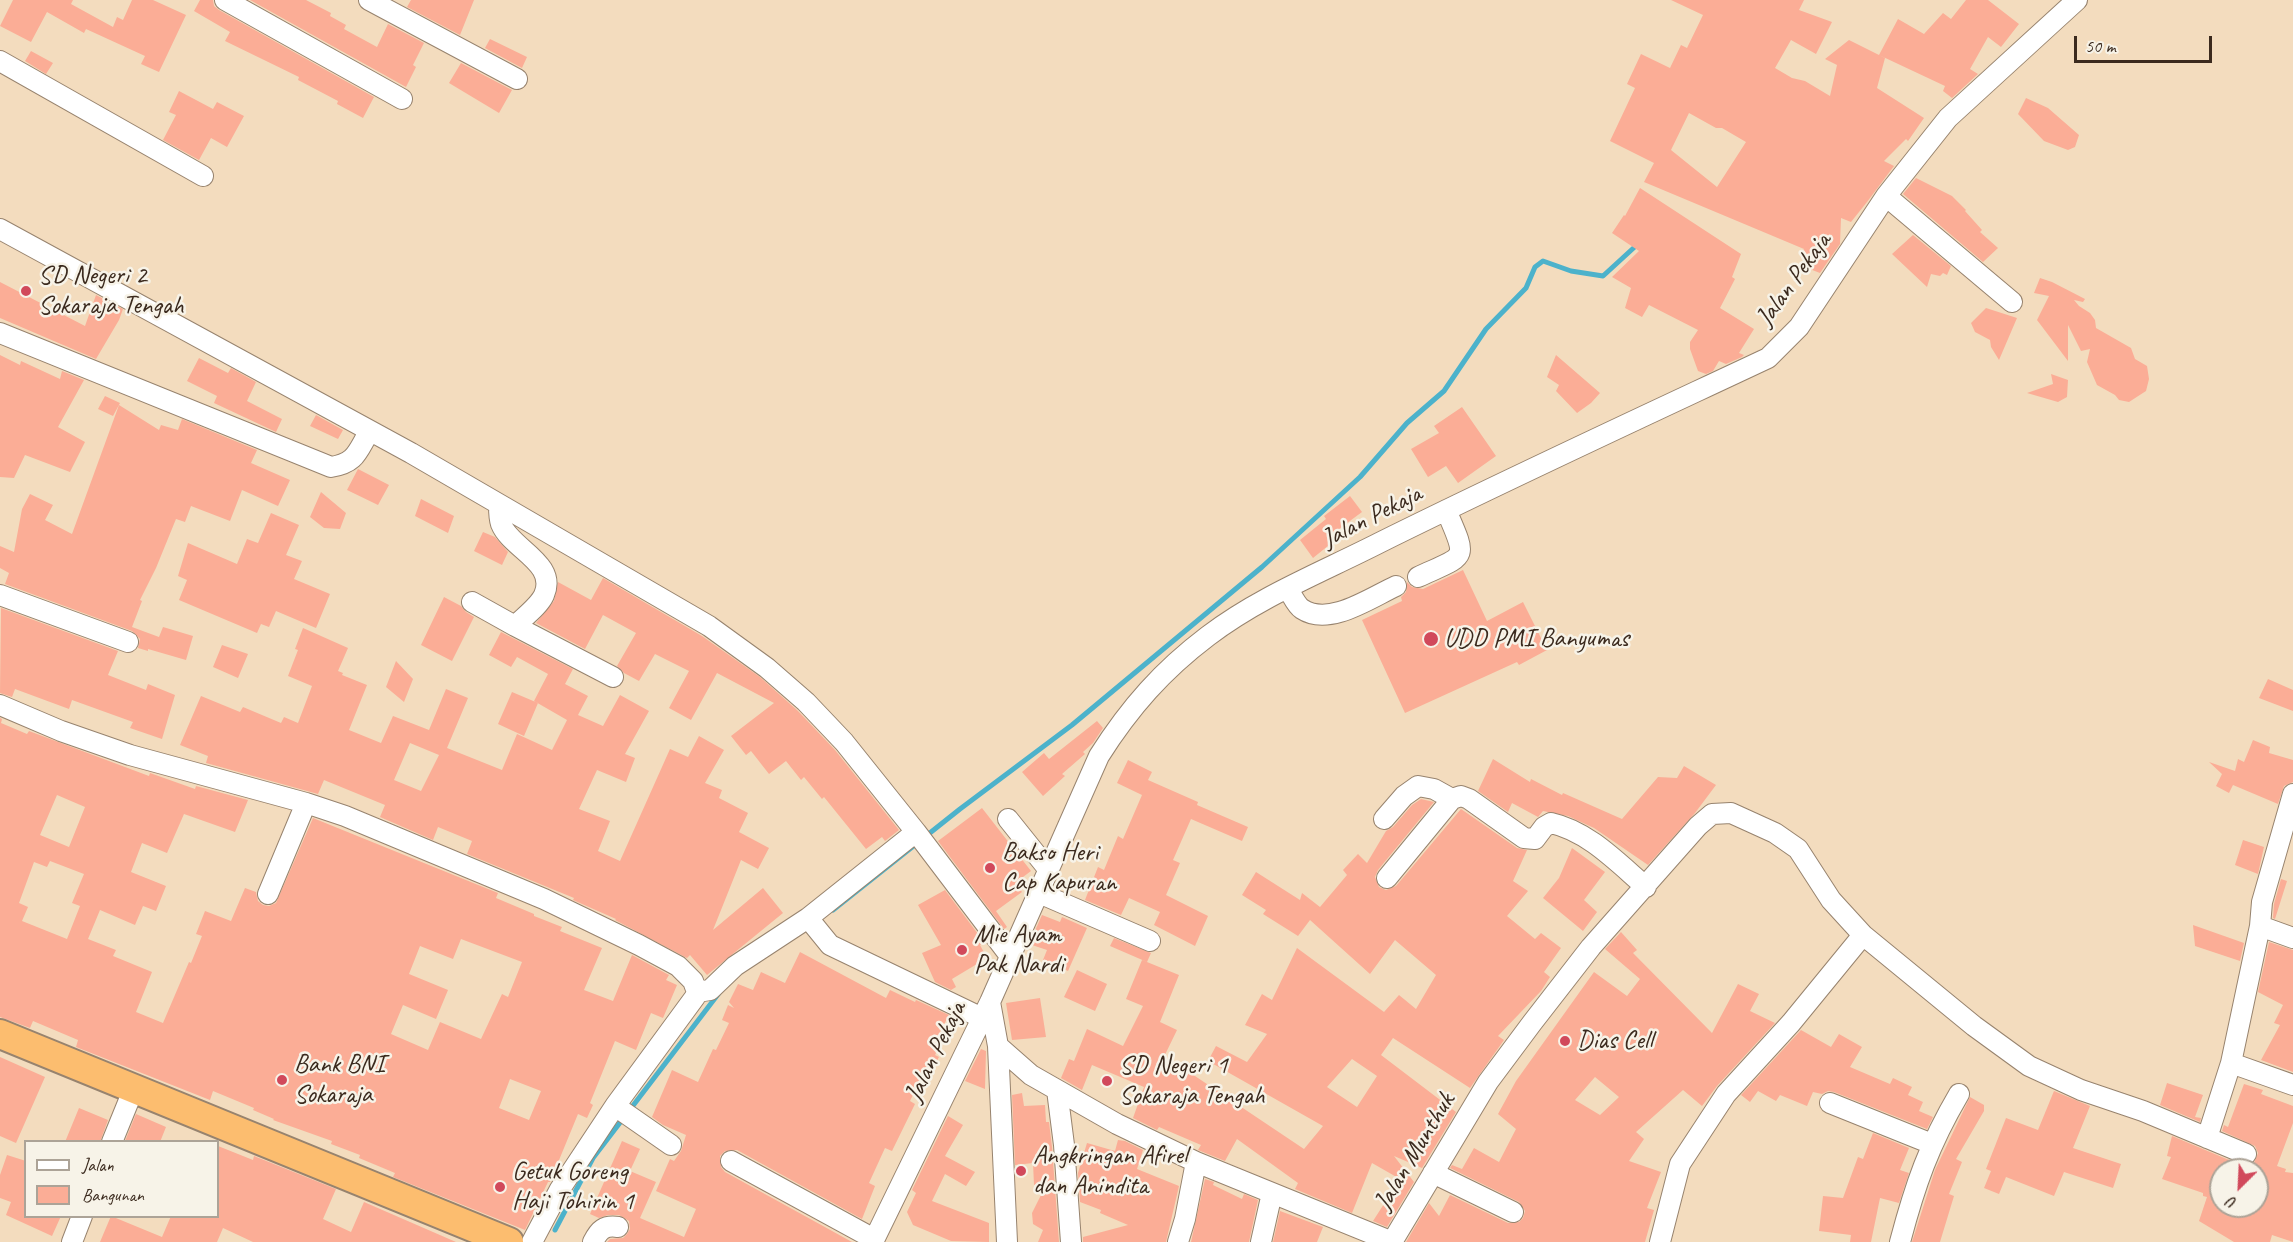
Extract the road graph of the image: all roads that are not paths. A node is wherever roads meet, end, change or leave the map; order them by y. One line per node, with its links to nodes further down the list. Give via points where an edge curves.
1 (225, 0): 6 (street)
2 (369, 0): 5 (street)
3 (2077, 0): 8 (street, Jalan Pekaja, via 1947,118)
4 (0, 61): 7 (street)
5 (517, 79)
6 (402, 99)
7 (203, 176)
8 (1886, 196): 10 (street); 14 (street, Jalan Pekaja, via 1799,327 1768,358)
9 (0, 228): 12 (street)
10 (2012, 302)
11 (0, 333): 12 (street, via 331,467 345,465 352,459)
12 (369, 432): 13 (street)
13 (499, 505): 20 (street, via 502,526 543,570 547,581 541,600); 29 (street, via 709,626 766,668 844,742)
14 (1446, 510): 15 (street, via 1461,552 1456,559); 17 (street, Jalan Pekaja)
15 (1418, 577)
16 (1396, 586): 17 (street, via 1338,613 1325,614 1311,614 1299,607)
17 (1288, 589): 30 (street, Jalan Pekaja, via 1208,636 1147,689 1121,720 1100,756)
18 (0, 595): 21 (street)
19 (472, 602): 20 (street)
20 (515, 626): 22 (street)
21 (128, 642)
22 (613, 677)
23 (0, 705): 26 (street, via 130,755)
24 (2293, 794): 36 (street, via 2265,893)
25 (1452, 799): 28 (street, via 1418,786); 31 (street); 32 (street, via 1469,799 1530,840 1551,823 1562,825 1603,850)
26 (306, 803): 34 (street); 41 (street, via 576,915 678,966 693,981)
27 (1008, 819): 30 (street)
28 (1384, 819)
29 (921, 839): 35 (street); 40 (street)
30 (1048, 869): 33 (street, Jalan Pekaja)
31 (1387, 879)
32 (1646, 887): 37 (street, Jalan Munthuk, via 1698,826 1712,814 1731,813 1775,833 1798,849 1831,900); 59 (street, Jalan Munthuk, via 1591,947 1532,1023 1488,1082)
33 (1039, 893): 39 (street); 40 (street, Jalan Pekaja)
34 (268, 894)
35 (808, 919): 41 (street, via 735,966 710,990); 42 (street, via 830,945)
36 (2260, 927): 38 (street); 45 (street)
37 (1863, 935): 52 (street, via 2029,1066); 73 (street, via 1714,1112 1680,1164)
38 (2293, 938)
39 (1150, 941)
40 (1010, 956): 42 (street, Jalan Pekaja)
41 (697, 992): 51 (street)
42 (986, 1010): 44 (street); 65 (street, Jalan Pekaja)
43 (0, 1034): 47 (highway)
44 (998, 1046): 48 (street, Jalan Munthuk, via 1031,1075); 69 (street)
45 (2231, 1064): 46 (street); 52 (street)
46 (2293, 1085)
47 (134, 1088): 53 (street); 64 (highway)
48 (1057, 1090): 58 (street, Jalan Munthuk); 70 (street)
49 (1959, 1094): 54 (street)
50 (1830, 1103): 54 (street)
51 (624, 1112): 55 (street); 67 (street, via 560,1189)
52 (2207, 1138): 56 (street)
53 (113, 1140)
54 (1932, 1144): 74 (street, via 1911,1198)
55 (670, 1145)
56 (2246, 1154)
57 (731, 1161): 65 (street)
58 (1196, 1162): 60 (street, Jalan Munthuk); 71 (street)
59 (1432, 1173): 60 (street, Jalan Munthuk, via 1390,1241); 61 (street)
60 (1272, 1193): 72 (street)
61 (1513, 1212)
62 (81, 1218): 66 (street)
63 (618, 1227): 68 (street, via 602,1228)
64 (492, 1239)
65 (873, 1241)
66 (72, 1242)
67 (532, 1242)
68 (593, 1242)
69 (1006, 1242)
70 (1071, 1242)
71 (1178, 1242)
72 (1261, 1242)
73 (1660, 1242)
74 (1900, 1242)

